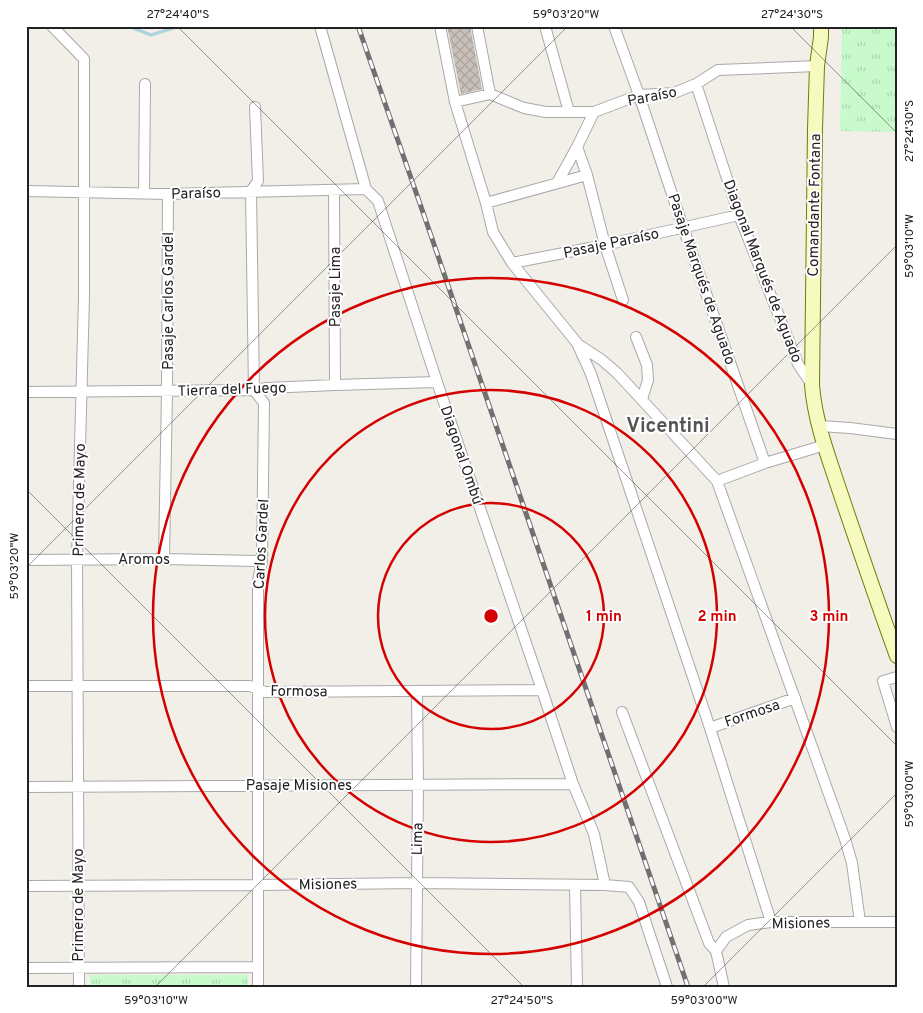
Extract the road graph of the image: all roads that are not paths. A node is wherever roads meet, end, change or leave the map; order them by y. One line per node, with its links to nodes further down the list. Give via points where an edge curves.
1 (52, 26): 24 (street, Primero de Mayo, via 84,59)
2 (320, 26): 20 (street, Diagonal Ombú)
3 (440, 26): 13 (street)
4 (477, 26): 11 (street)
5 (545, 26): 15 (street)
6 (614, 26): 12 (street)
7 (821, 26): 8 (street, Comandante Fontana)
8 (817, 66): 10 (street, Paraíso, via 718,70); 37 (street, Comandante Fontana)
9 (145, 84): 25 (street)
10 (696, 84): 12 (street, Paraíso, via 674,93); 28 (street, Diagonal Marqués de Aguado)
11 (490, 94): 13 (street); 15 (street, via 524,108)
12 (639, 95): 16 (street, Paraíso); 29 (street, Pasaje Marqués de Aguado)
13 (455, 102): 27 (street)
14 (255, 106): 23 (street, Carlos Gardel, via 258,181)
15 (569, 112): 16 (street)
16 (594, 112): 17 (street)
17 (577, 147): 18 (street); 19 (street)
18 (586, 175): 19 (street); 30 (street)
19 (557, 183): 27 (street)
20 (366, 189): 21 (street, Paraíso); 35 (street, Diagonal Ombú, via 378,202)
21 (334, 190): 23 (street, Paraíso); 36 (street, Pasaje Lima)
22 (26, 191): 24 (street, Paraíso)
23 (251, 191): 26 (street, Paraíso); 38 (street, Carlos Gardel)
24 (84, 192): 25 (street, Paraíso); 39 (street, Primero de Mayo)
25 (144, 193): 26 (street, Paraíso)
26 (168, 194): 40 (street, Pasaje Carlos Gardel)
27 (486, 203): 31 (street, via 493,232)
28 (739, 215): 29 (street, Pasaje Paraíso); 37 (street, Diagonal Marqués de Aguado, via 798,364)
29 (683, 227): 30 (street, Pasaje Paraíso); 46 (street, Pasaje Marqués de Aguado)
30 (605, 245): 31 (street, Pasaje Paraíso); 32 (street)
31 (512, 263): 34 (street)
32 (624, 300)
33 (636, 336): 42 (street, via 648,365 648,380)
34 (577, 343): 42 (street, via 602,360); 62 (street, via 591,374)
35 (437, 382): 36 (street, Tierra del Fuego); 57 (street, Diagonal Ombú)
36 (335, 385): 38 (street, Tierra del Fuego)
37 (812, 385): 43 (street, Diagonal Marqués de Aguado)
38 (254, 390): 40 (street, Tierra del Fuego); 51 (street, Carlos Gardel, via 264,402)
39 (82, 391): 40 (street, Tierra del Fuego); 41 (street, Tierra del Fuego); 48 (street, Primero de Mayo)
40 (167, 391): 49 (street, Pasaje Carlos Gardel)
41 (26, 392)
42 (642, 399): 47 (street)
43 (820, 426): 44 (street); 45 (street, Diagonal Marqués de Aguado)
44 (897, 434)
45 (825, 445): 46 (street); 52 (street, Diagonal Marqués de Aguado)
46 (765, 462): 47 (street)
47 (717, 481): 59 (street)
48 (77, 559): 49 (street, Aromos); 50 (street, Aromos); 55 (street, Primero de Mayo)
49 (164, 559): 51 (street, Aromos)
50 (26, 560)
51 (262, 561): 56 (street, Carlos Gardel, via 258,582)
52 (897, 656)
53 (897, 677): 61 (street, via 883,681)
54 (26, 686): 55 (street, Formosa)
55 (78, 687): 56 (street, Formosa, via 250,686); 65 (street, Primero de Mayo)
56 (258, 689): 58 (street, Formosa, via 265,692); 66 (street, Carlos Gardel)
57 (542, 690): 58 (street, Formosa); 63 (street, Diagonal Ombú)
58 (418, 691): 64 (street, Lima)
59 (795, 698): 62 (street, Formosa); 75 (street, via 852,863)
60 (622, 712): 77 (street, via 709,943)
61 (897, 727)
62 (710, 728): 74 (street)
63 (573, 784): 64 (street, Pasaje Misiones); 71 (street, Diagonal Ombú, via 594,834)
64 (418, 785): 66 (street, Pasaje Misiones); 68 (street, Lima)
65 (78, 786): 66 (street, Pasaje Misiones); 67 (street, Pasaje Misiones); 73 (street, Primero de Mayo)
66 (259, 786): 69 (street, Carlos Gardel)
67 (26, 787)
68 (417, 883): 69 (street, Misiones); 70 (street, Misiones); 83 (street, Lima)
69 (258, 885): 73 (street, Misiones); 78 (street, Carlos Gardel)
70 (576, 885): 71 (street, Misiones); 84 (street)
71 (604, 885): 85 (street, Misiones, via 629,887 639,902)
72 (26, 886): 73 (street, Misiones)
73 (79, 886): 80 (street, Primero de Mayo)
74 (771, 922): 75 (street, Misiones); 77 (street, Misiones, via 748,926 726,937)
75 (860, 922): 76 (street, Misiones)
76 (897, 922)
77 (716, 951): 86 (street)
78 (258, 967): 80 (street); 82 (street, Carlos Gardel)
79 (26, 968): 80 (street)
80 (78, 968): 81 (street, Primero de Mayo)
81 (79, 987)
82 (258, 987)
83 (416, 987)
84 (577, 987)
85 (666, 987)
86 (724, 987)

